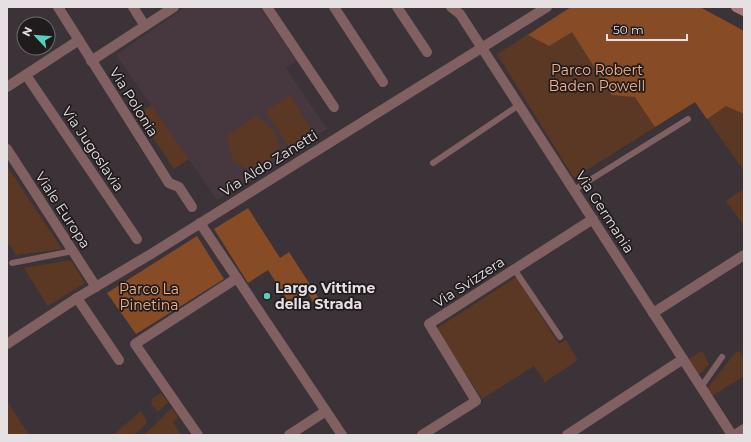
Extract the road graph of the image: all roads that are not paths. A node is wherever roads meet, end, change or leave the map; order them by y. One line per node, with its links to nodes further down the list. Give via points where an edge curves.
1 (58, 7): 12 (street, Via Polonia)
2 (133, 7): 11 (street)
3 (174, 7): 11 (street)
4 (267, 7): 20 (street)
5 (334, 7): 17 (street)
6 (397, 7): 14 (street)
7 (451, 7): 13 (street, Via Germania, via 460,14)
8 (547, 7): 13 (street, Via Aldo Zanetti)
9 (736, 7): 10 (street)
10 (744, 11)
11 (145, 26): 15 (street)
12 (79, 40): 15 (street, Via Polonia); 16 (street)
13 (482, 47): 19 (street, Via Germania); 27 (street, Via Aldo Zanetti)
14 (427, 52)
15 (91, 61): 25 (street, Via Polonia, via 169,183 179,187)
16 (26, 75): 18 (street); 28 (street, Via Jugoslavia)
17 (383, 82)
18 (7, 87)
19 (519, 105): 23 (lane); 24 (street, Via Germania)
20 (334, 107)
21 (688, 119): 24 (lane)
22 (7, 149): 29 (street, Viale Europa)
23 (433, 163)
24 (574, 190): 26 (street, Via Germania)
25 (192, 207)
26 (593, 219): 32 (street, Via Svizzera); 36 (street, Via Germania)
27 (200, 223): 33 (street); 34 (street, Via Aldo Zanetti)
28 (137, 239)
29 (74, 251): 31 (lane); 34 (street, Viale Europa)
30 (744, 255): 36 (street)
31 (12, 263)
32 (514, 269): 37 (lane); 49 (street, Via Svizzera, via 429,324 476,401)
33 (237, 278): 43 (street); 46 (street, via 135,344)
34 (96, 287): 35 (street, Via Aldo Zanetti)
35 (76, 298): 38 (street, Via Aldo Zanetti); 41 (street)
36 (653, 313): 40 (street, Via Germania)
37 (560, 337)
38 (7, 344)
39 (722, 357): 42 (lane)
40 (683, 359): 42 (street, Via Germania); 45 (street)
41 (119, 360)
42 (701, 388): 50 (street, Via Germania)
43 (326, 411): 47 (street); 48 (street)
44 (744, 429): 50 (street)
45 (573, 433)
46 (198, 435)
47 (289, 435)
48 (342, 435)
49 (422, 435)
50 (734, 435)

